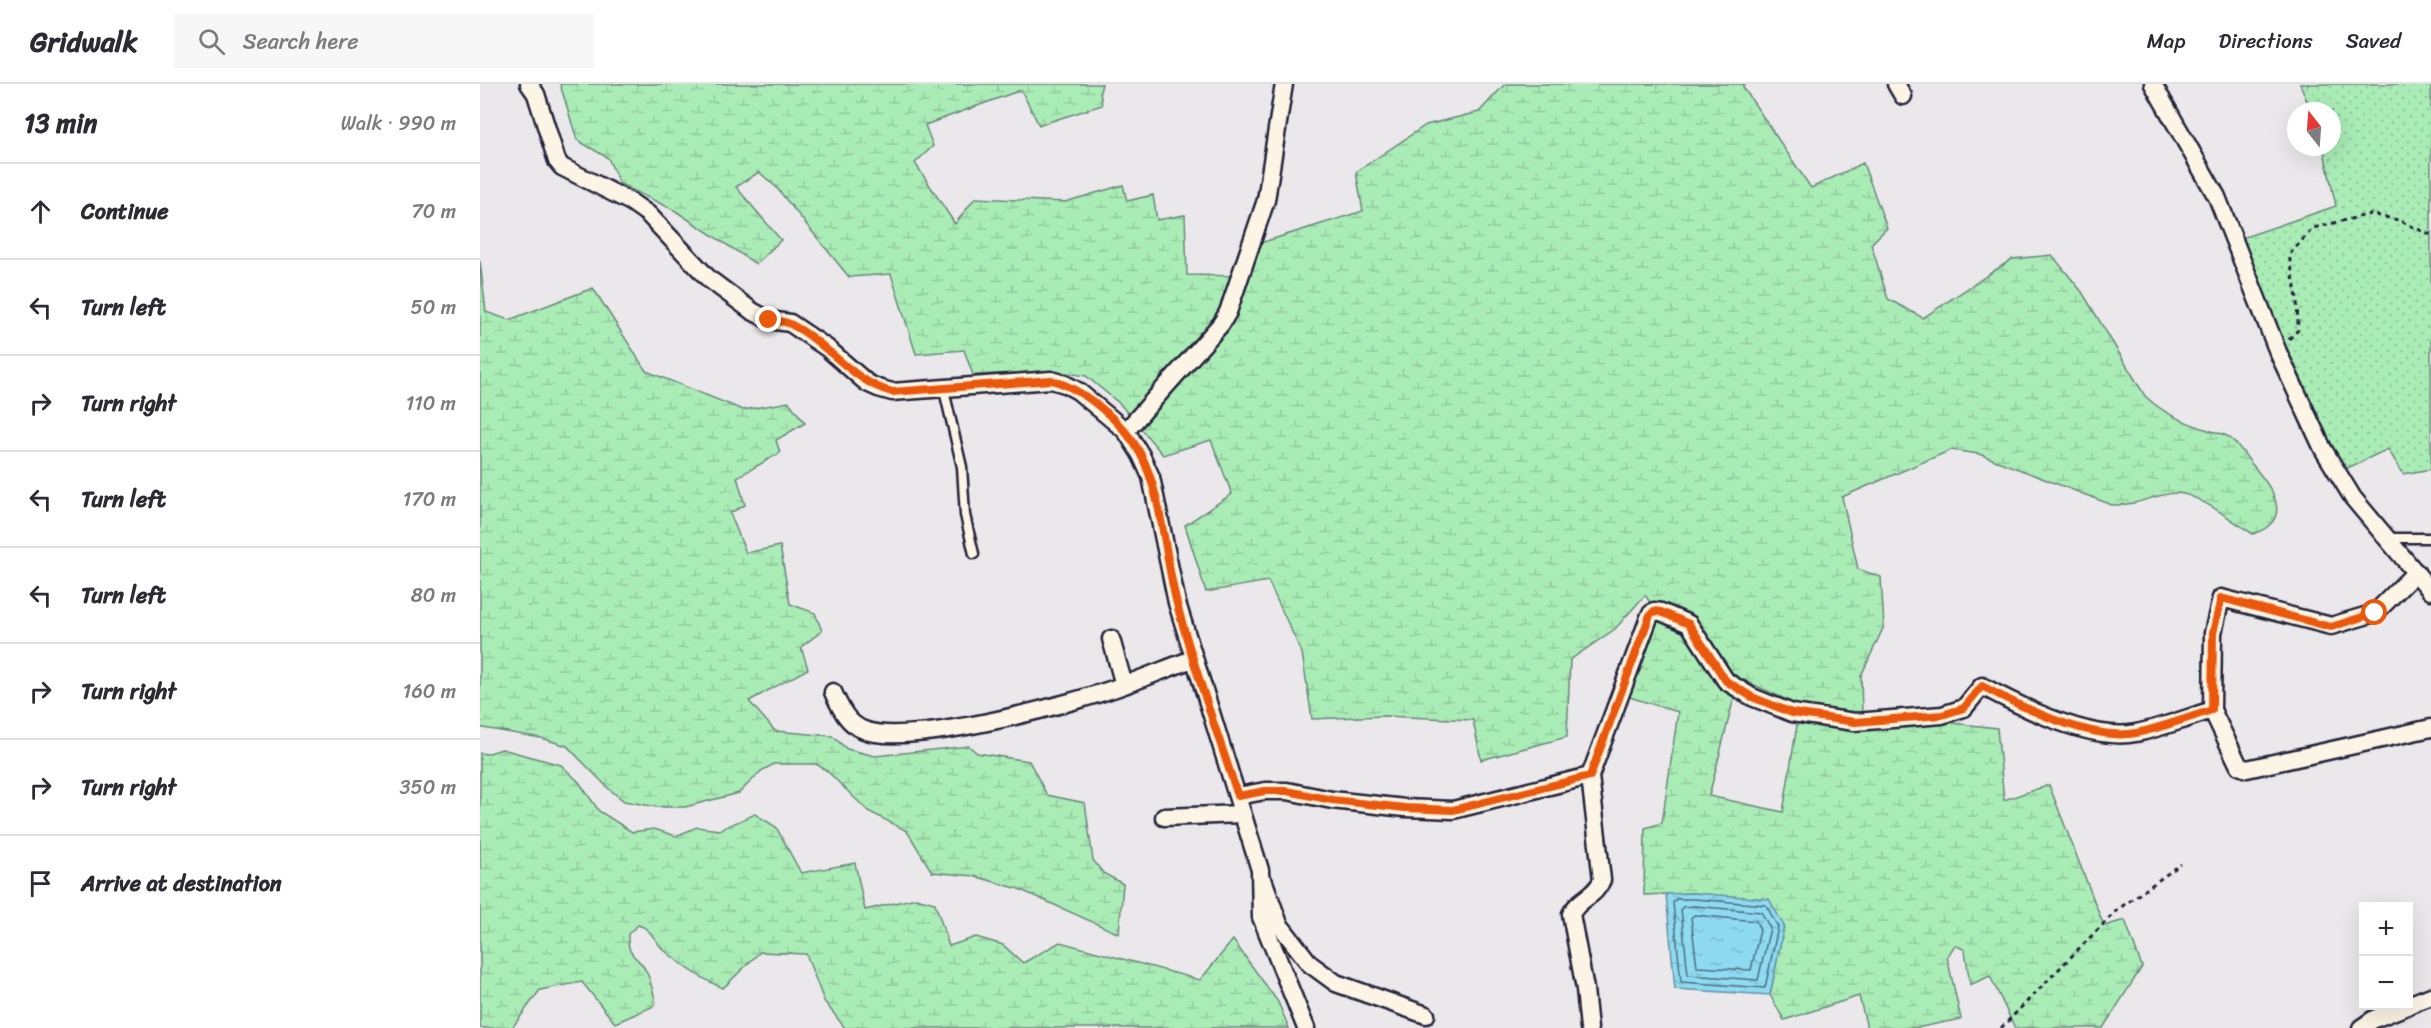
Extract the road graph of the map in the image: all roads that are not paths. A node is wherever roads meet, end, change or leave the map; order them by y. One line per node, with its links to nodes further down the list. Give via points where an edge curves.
1 (529, 84): 4 (street, via 562,167 648,214 709,279 752,311 769,320 790,323 878,388 892,392)
2 (1284, 84): 5 (street, via 1266,200 1228,312)
3 (2153, 84): 6 (street, via 2217,197 2278,352 2323,449 2352,498)
4 (943, 387): 5 (street, via 1051,380 1077,391); 8 (lane, via 962,467 965,515)
5 (1126, 431): 12 (street, via 1150,477)
6 (2387, 538): 7 (lane); 9 (street)
7 (2431, 538)
8 (974, 554)
9 (2416, 572): 10 (street); 15 (street, via 2375,613 2331,627 2221,598 2213,633)
10 (2431, 591)
11 (1112, 639): 13 (street)
12 (1193, 659): 13 (street); 18 (street)
13 (1124, 685): 14 (street, via 1053,706 946,730 902,735 879,734 851,723)
14 (834, 692)
15 (2212, 710): 16 (street, via 2239,766 2247,769); 17 (street, via 2135,734 2108,734 2021,707 1982,686 1964,708 1942,715 1855,722 1792,713 1752,697 1726,681 1689,624 1654,611)
16 (2431, 728)
17 (1590, 776): 18 (street, via 1453,810 1332,800 1287,791); 27 (street, via 1602,880 1598,890 1576,905 1571,914)
18 (1238, 796): 19 (street)
19 (1242, 814): 20 (street); 21 (street)
20 (1164, 817)
21 (1260, 870): 25 (street, via 1279,924 1310,964 1335,983); 26 (street, via 1261,917)
22 (2431, 996): 23 (street)
23 (2413, 1003)
24 (2396, 1010): 28 (street)
25 (1426, 1015)
26 (1306, 1028)
27 (1589, 1028)
28 (2361, 1028)

